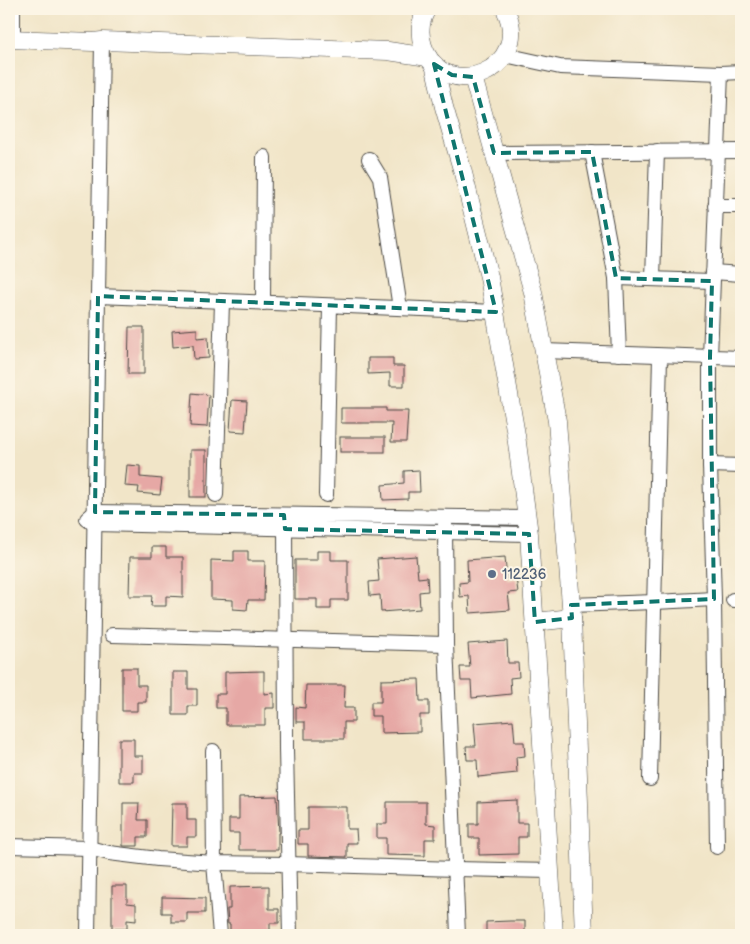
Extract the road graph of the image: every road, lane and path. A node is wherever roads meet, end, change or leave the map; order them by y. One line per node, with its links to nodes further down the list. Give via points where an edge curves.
1 (13, 9): 4 (street)
2 (427, 9): 7 (main road, via 421,35)
3 (505, 9): 6 (main road, via 511,32)
4 (11, 39): 5 (main road)
5 (98, 41): 7 (main road, via 379,50); 24 (street); 40 (street)
6 (505, 55): 9 (street, via 560,67); 10 (main road, via 488,72)
7 (431, 61): 10 (main road, via 452,75); 29 (main road, via 464,178)
8 (741, 72): 9 (street)
9 (721, 73): 11 (street)
10 (473, 77): 15 (main road)
11 (718, 150): 12 (street); 13 (street); 18 (street)
12 (657, 151): 14 (street); 23 (street)
13 (741, 151)
14 (592, 152): 15 (street); 22 (street)
15 (494, 153): 30 (main road, via 533,292)
16 (264, 157): 26 (street)
17 (369, 159): 28 (street, via 380,177)
18 (715, 206): 19 (street); 21 (street)
19 (741, 206)
20 (741, 274): 21 (street)
21 (713, 277): 23 (street); 33 (street)
22 (616, 278): 23 (street); 31 (street)
23 (653, 279)
24 (98, 296): 25 (street); 40 (street)
25 (222, 302): 26 (street); 38 (street)
26 (263, 303): 27 (street)
27 (330, 306): 28 (street); 37 (street)
28 (400, 308): 29 (street)
29 (496, 312): 42 (main road)
30 (544, 351): 31 (street); 46 (main road, via 557,421)
31 (619, 354): 32 (street)
32 (660, 356): 33 (street); 45 (street)
33 (710, 357): 34 (street); 35 (street)
34 (741, 358)
35 (710, 465): 36 (street); 44 (street)
36 (741, 466)
37 (326, 495)
38 (216, 496)
39 (445, 517): 41 (street); 42 (street); 43 (street)
40 (92, 518): 41 (street); 55 (street)
41 (285, 522): 43 (street); 49 (street)
42 (528, 526): 43 (street); 47 (main road)
43 (446, 533): 50 (street)
44 (714, 598): 45 (street); 54 (street)
45 (655, 602): 46 (street); 52 (street)
46 (571, 612): 47 (main road); 66 (main road)
47 (535, 622): 59 (main road)
48 (112, 635): 49 (street)
49 (285, 641): 50 (street); 57 (street)
50 (446, 644): 58 (street)
51 (213, 750): 56 (street)
52 (650, 779)
53 (9, 846): 55 (street)
54 (716, 847)
55 (85, 848): 56 (street); 60 (street); 61 (street)
56 (214, 863): 57 (street); 62 (street)
57 (288, 864): 58 (street); 63 (street)
58 (456, 869): 59 (street); 64 (street)
59 (551, 871): 65 (main road)
60 (80, 935)
61 (88, 935)
62 (220, 935)
63 (290, 935)
64 (458, 935)
65 (554, 935)
66 (584, 935)

